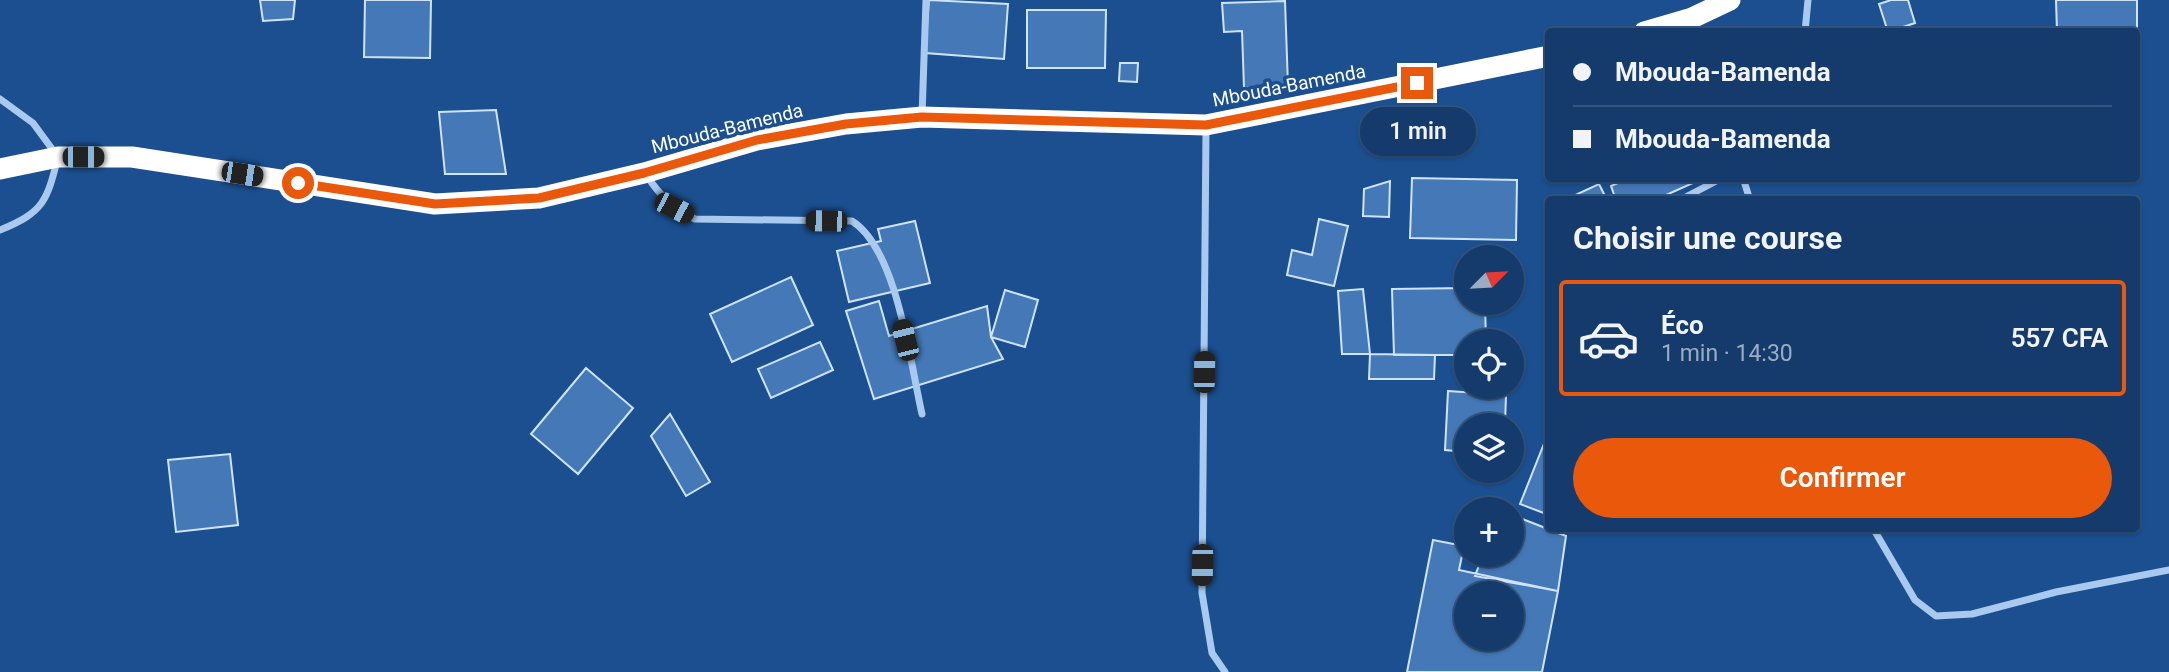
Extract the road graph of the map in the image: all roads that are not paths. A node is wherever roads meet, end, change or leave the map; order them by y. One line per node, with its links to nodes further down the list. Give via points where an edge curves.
1 (926, 0): 8 (street)
2 (1730, 0): 4 (highway)
3 (1808, 0): 5 (street)
4 (1658, 28)
5 (1805, 28)
6 (1545, 57): 9 (highway, Mbouda-Bamenda)
7 (0, 100): 10 (street, via 33,122)
8 (922, 117): 9 (highway, Mbouda-Bamenda); 12 (highway, Mbouda-Bamenda, via 846,124 757,140)
9 (1206, 125): 19 (street, via 1202,593 1212,653)
10 (58, 158): 11 (highway, Mbouda-Bamenda); 12 (highway, Mbouda-Bamenda, via 132,157 435,204 539,198); 15 (street, via 48,198 24,220)
11 (0, 169)
12 (644, 173): 16 (street, via 660,196 695,219 852,221 865,229 887,267)
13 (1714, 182): 14 (street)
14 (1688, 196)
15 (0, 230)
16 (922, 414)
17 (1875, 532): 18 (street, via 1915,600 1936,616 1972,614)
18 (2169, 570)
19 (1225, 672)

